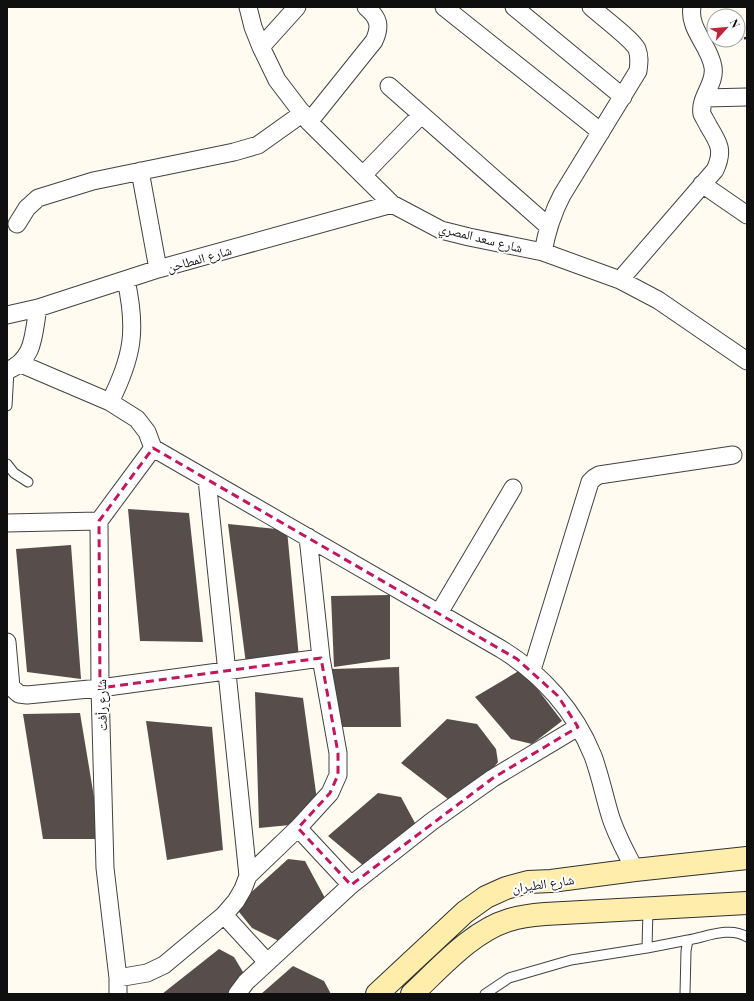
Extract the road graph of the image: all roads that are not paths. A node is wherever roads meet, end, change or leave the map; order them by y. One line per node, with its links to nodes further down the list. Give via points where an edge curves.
1 (248, 7): 8 (street, شارع سعد المصري)
2 (297, 7): 8 (street)
3 (366, 7): 14 (street, via 377,20 379,31 374,41)
4 (444, 7): 15 (street)
5 (514, 7): 10 (street)
6 (591, 7): 10 (street, via 636,49 638,71)
7 (692, 7): 12 (street, via 691,17 713,67 712,80)
8 (261, 47): 14 (street, شارع سعد المصري, via 277,80)
9 (389, 86): 13 (street)
10 (623, 97): 15 (street)
11 (747, 97): 12 (street)
12 (705, 98): 18 (street, via 703,115 717,140 720,160)
13 (421, 115): 17 (street); 22 (street)
14 (306, 118): 16 (street, via 258,145); 17 (street, شارع سعد المصري)
15 (601, 132): 22 (street, via 562,195)
16 (140, 171): 21 (street, via 93,181 38,198 27,208); 24 (street)
17 (363, 175): 19 (street, شارع سعد المصري)
18 (702, 184): 20 (street); 26 (street)
19 (392, 204): 23 (street, شارع سعد المصري, via 441,230); 24 (street, شارع المطاحن)
20 (747, 215)
21 (17, 224)
22 (548, 226): 23 (street)
23 (543, 252): 26 (street, شارع سعد المصري)
24 (158, 269): 25 (street, شارع المطاحن)
25 (126, 280): 27 (street, شارع المطاحن); 31 (street, via 131,303 130,354 122,379)
26 (620, 280): 29 (street, شارع سعد المصري, via 658,300)
27 (38, 308): 28 (street, شارع المطاحن); 30 (street, via 28,356)
28 (7, 315)
29 (747, 361)
30 (12, 368): 31 (street); 32 (lane)
31 (110, 402): 33 (street, via 137,420 147,432)
32 (7, 406)
33 (153, 448): 36 (street); 39 (street)
34 (733, 455): 45 (street, via 599,475 590,482)
35 (7, 464): 37 (lane, via 14,473)
36 (207, 479): 41 (street); 46 (street)
37 (28, 482)
38 (513, 488): 42 (street)
39 (99, 521): 40 (street); 47 (street, شارع رأفت)
40 (7, 523)
41 (308, 537): 42 (street); 44 (street)
42 (439, 613): 45 (street)
43 (7, 642): 47 (street, via 11,687 18,694)
44 (321, 658): 46 (street); 49 (street, via 338,753 338,775 330,794)
45 (532, 670): 48 (street, via 558,696)
46 (227, 671): 47 (street); 52 (street)
47 (100, 688): 61 (street, شارع رأفت, via 106,868)
48 (578, 727): 51 (street, via 603,784 619,839); 53 (street, via 492,778 430,822)
49 (298, 828): 52 (street); 53 (street)
50 (747, 858): 51 (street, شارع الطيران)
51 (635, 870): 63 (street, شارع الطيران, via 528,882 486,897 465,912)
52 (248, 876): 56 (street, via 236,901)
53 (351, 885): 60 (street)
54 (747, 903): 55 (street)
55 (648, 909): 59 (lane); 64 (street, via 527,916 508,920 475,938)
56 (224, 915): 60 (street); 61 (street, via 164,965)
57 (747, 937): 58 (lane, via 727,932)
58 (688, 940): 59 (lane); 66 (lane)
59 (647, 948): 65 (lane, via 571,960 530,971 509,978)
60 (267, 962): 62 (street, via 246,982)
61 (118, 986)
62 (238, 994)
63 (377, 994)
64 (412, 994)
65 (485, 994)
66 (685, 994)

